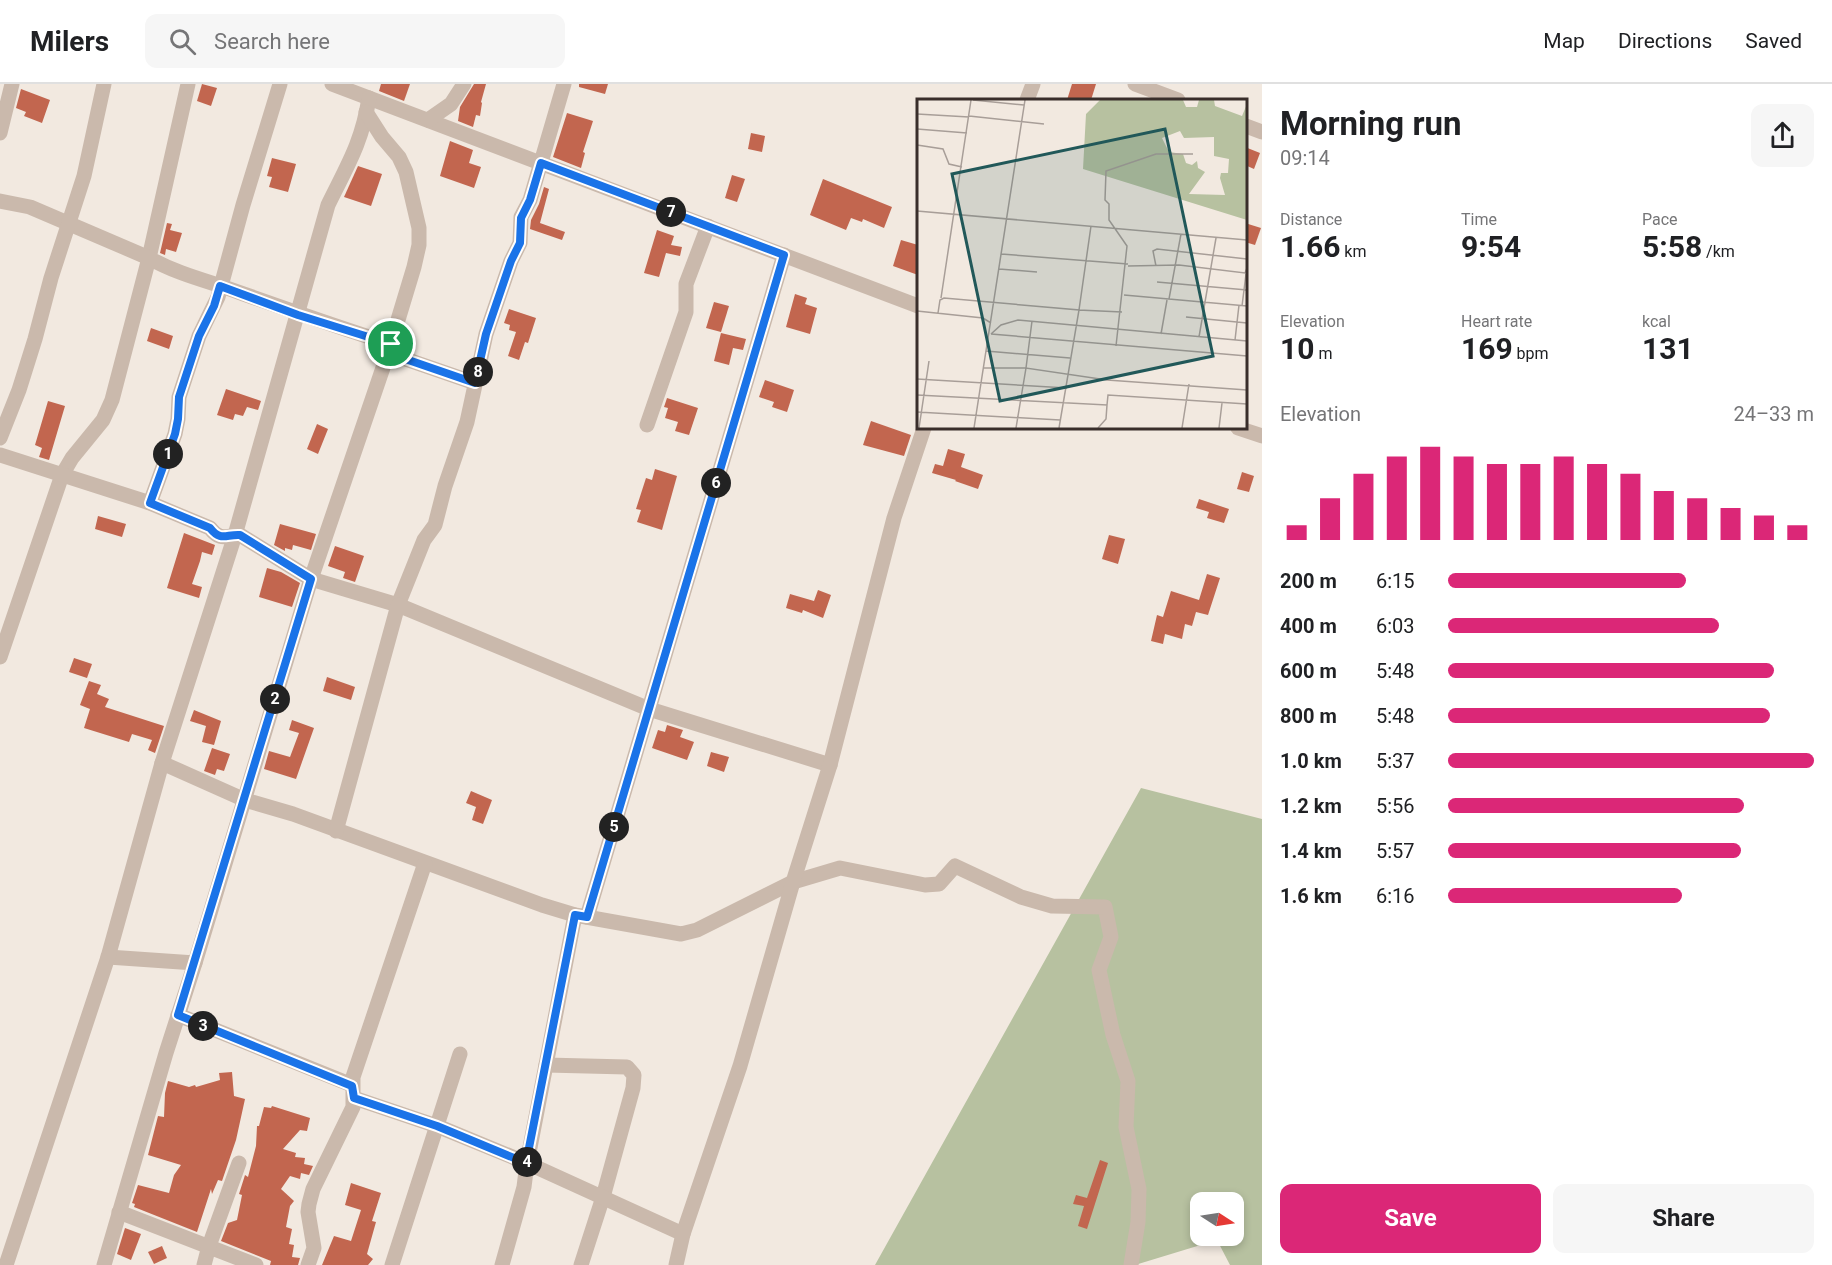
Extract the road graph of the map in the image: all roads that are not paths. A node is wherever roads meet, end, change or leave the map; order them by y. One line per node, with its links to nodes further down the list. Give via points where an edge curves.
1 (12, 84): 16 (street)
2 (104, 84): 19 (street)
3 (188, 84): 22 (street)
4 (280, 84): 23 (street)
5 (332, 84): 12 (street)
6 (464, 84): 13 (street, via 451,104)
7 (564, 84): 17 (street)
8 (1033, 84): 10 (street)
9 (1135, 84): 11 (street)
10 (1028, 99)
11 (1176, 99)
12 (367, 105): 13 (street); 25 (street, via 361,137 328,205); 26 (street, via 382,137 399,157 419,228 414,267)
13 (428, 120): 17 (street)
14 (1247, 127): 15 (street)
15 (1262, 132)
16 (0, 133)
17 (541, 163): 20 (street); 27 (street, via 521,218 520,243 486,334)
18 (0, 201): 19 (street, via 30,207)
19 (69, 225): 22 (street); 32 (street, via 20,390)
20 (708, 226): 21 (street); 28 (street, via 686,284 686,312)
21 (784, 255): 24 (street); 40 (street)
22 (149, 258): 23 (street); 34 (street, via 104,420)
23 (220, 286): 25 (street); 35 (street, via 179,397 175,434)
24 (917, 306)
25 (298, 315): 26 (street); 36 (street)
26 (389, 349): 27 (street); 37 (street)
27 (475, 383): 38 (street, via 435,525 424,540)
28 (647, 425)
29 (924, 429): 42 (street, via 894,518)
30 (1241, 429): 31 (street)
31 (1262, 436)
32 (0, 438)
33 (0, 455): 34 (street)
34 (62, 475): 35 (street); 39 (street)
35 (150, 503): 36 (street, via 210,528 224,538)
36 (235, 535): 37 (street); 41 (street)
37 (311, 579): 38 (street); 43 (street)
38 (398, 605): 40 (street); 44 (street)
39 (0, 657)
40 (649, 709): 42 (street); 47 (street)
41 (162, 763): 43 (street); 48 (street)
42 (830, 765): 46 (street)
43 (245, 800): 44 (street); 49 (street)
44 (336, 831): 45 (street)
45 (425, 863): 47 (street); 53 (street, via 356,1070)
46 (793, 882): 47 (street, via 689,933); 59 (street, via 740,1066); 70 (street, via 840,868 925,885 939,884 955,866 1021,897 1052,906 1105,907 1111,937 1100,970 1113,1035 1128,1081 1126,1127 1139,1189)
47 (581, 916): 52 (street)
48 (108, 957): 49 (street); 61 (street)
49 (195, 963): 50 (street)
50 (178, 1015): 53 (street); 58 (street)
51 (460, 1054): 54 (street)
52 (546, 1065): 55 (street); 57 (street, via 627,1067 634,1075)
53 (353, 1092): 54 (street); 65 (street, via 353,1107 309,1204 314,1248)
54 (437, 1126): 55 (street); 66 (street)
55 (526, 1163): 57 (street); 67 (street, via 524,1187)
56 (239, 1164): 60 (street)
57 (603, 1197): 59 (street); 68 (street)
58 (119, 1212): 60 (street); 62 (street)
59 (683, 1233): 69 (street)
60 (209, 1246): 63 (street); 64 (street)
61 (6, 1265)
62 (104, 1265)
63 (204, 1265)
64 (256, 1265)
65 (308, 1265)
66 (392, 1265)
67 (502, 1265)
68 (581, 1265)
69 (676, 1265)
70 (1131, 1265)

